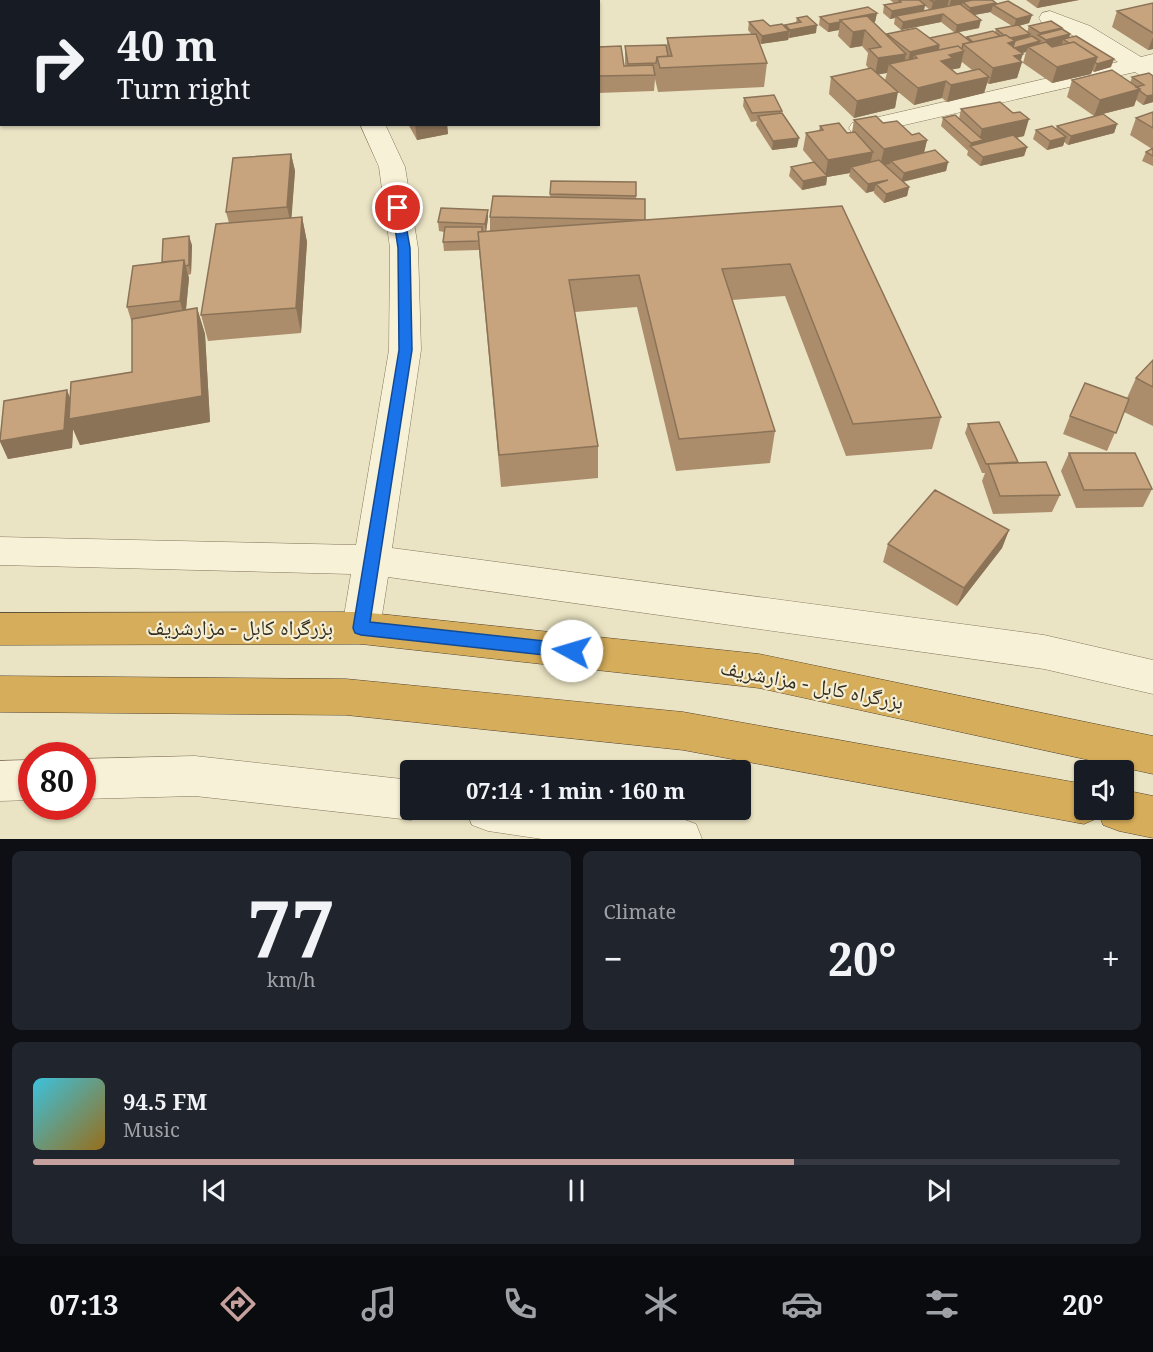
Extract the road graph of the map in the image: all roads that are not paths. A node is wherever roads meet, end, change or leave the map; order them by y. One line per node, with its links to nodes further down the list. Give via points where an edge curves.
1 (1050, 18): 2 (street)
2 (1148, 66): 4 (street)
3 (373, 126): 6 (street, via 392,168 404,248 405,350)
4 (861, 128)
5 (0, 551): 6 (street)
6 (371, 560): 7 (street); 9 (street, via 1044,652)
7 (361, 628): 8 (highway, بزرگراه کابل - مزارشریف); 11 (highway, بزرگراه کابل - مزارشریف, via 759,671)
8 (0, 629)
9 (1153, 677)
10 (0, 694): 16 (highway, via 346,697 660,729)
11 (1153, 756)
12 (96, 779): 15 (street, via 195,776)
13 (18, 780): 14 (street)
14 (0, 781)
15 (400, 799)
16 (1074, 802)
17 (554, 820): 18 (street)
18 (673, 838)

